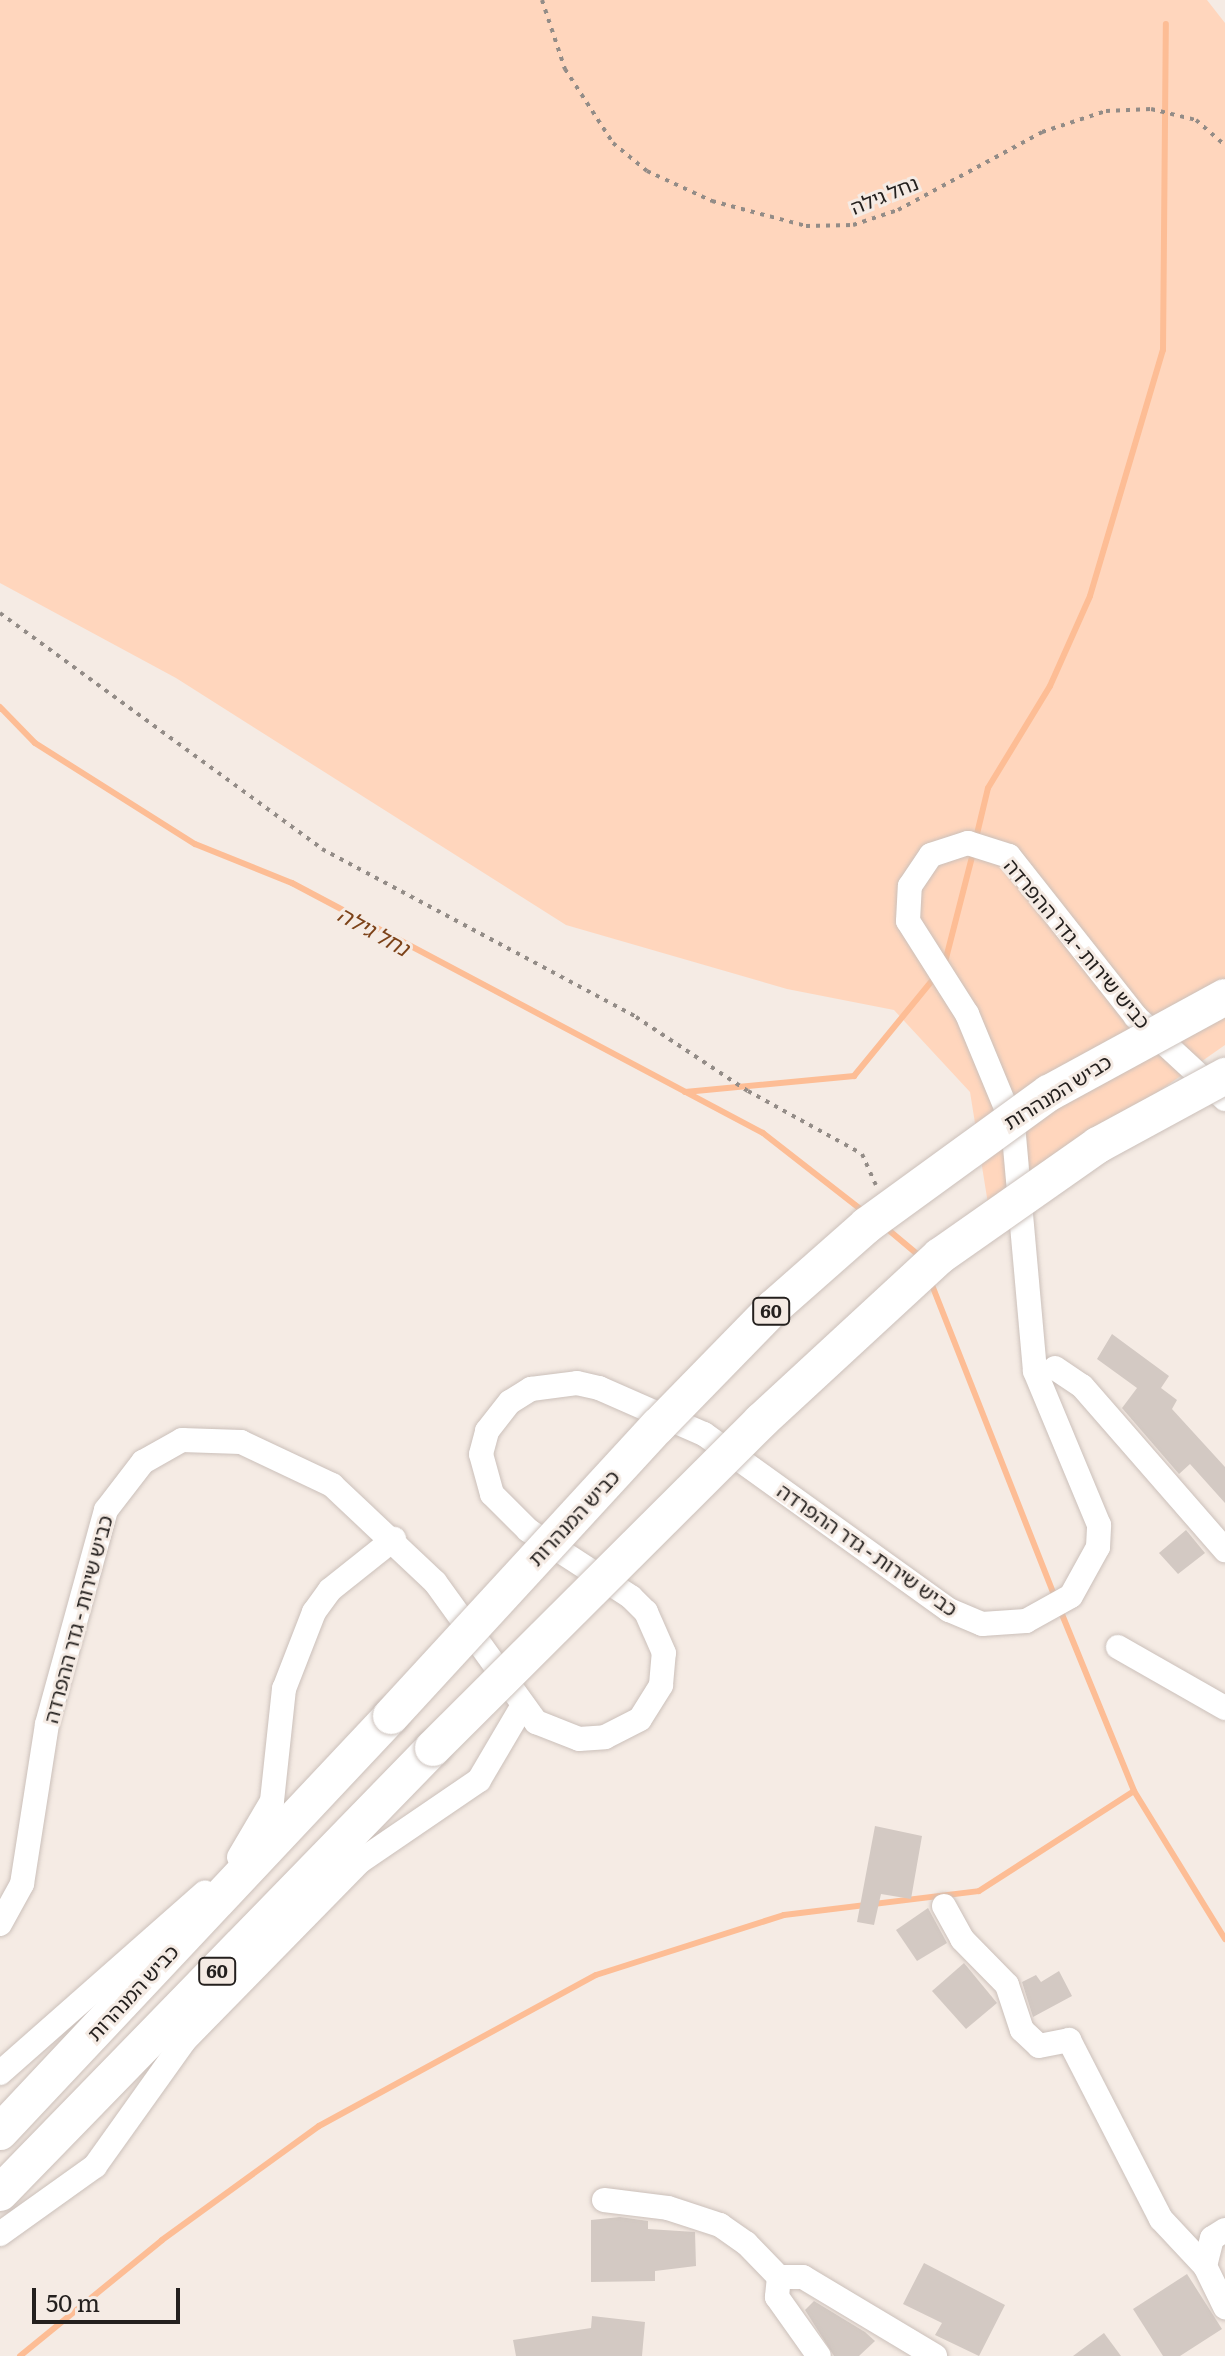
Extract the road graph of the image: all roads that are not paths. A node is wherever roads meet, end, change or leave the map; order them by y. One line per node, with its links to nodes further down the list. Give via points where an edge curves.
1 (1225, 997): 13 (highway, כביש המנהרות / 60, bridge, via 1049,1093 867,1225 773,1308)
2 (1225, 1076): 14 (highway, 60, bridge, via 1098,1145 940,1256 771,1410)
3 (1225, 1099): 8 (street, כביש שירות - גדר ההפרדה, via 1136,1017 1009,856 968,843 931,855 910,886 908,921 974,1027 1013,1125 1035,1371 1099,1525 1089,1571 1071,1596 1048,1613 982,1624 949,1610 704,1434 599,1388 552,1383 510,1402 496,1417 481,1454 484,1476 510,1516 646,1612 660,1635 664,1668 655,1701 640,1719 605,1737 554,1733)
4 (1055, 1368): 6 (street, via 1082,1386)
5 (394, 1539): 8 (street, כביש שירות - גדר ההפרדה, via 435,1582); 11 (street, כביש שירות - גדר ההפרדה, via 332,1485 241,1442 182,1440 143,1462 121,1486 97,1532 47,1724 22,1884); 12 (street, via 330,1590 314,1612 284,1689 272,1801 244,1850 197,1900)
6 (1225, 1550)
7 (1118, 1647): 9 (street)
8 (522, 1707): 17 (street, via 479,1780 359,1862 184,2041 95,2166)
9 (1225, 1708)
10 (944, 1906): 18 (street, via 962,1939 1007,1985 1022,2030 1039,2046 1069,2040 1161,2219)
11 (0, 1924)
12 (0, 2073)
13 (0, 2132)
14 (0, 2193)
15 (604, 2200): 19 (street, via 668,2208 720,2225)
16 (1225, 2230): 18 (street, via 1212,2238)
17 (0, 2234)
18 (1205, 2266): 20 (street)
19 (779, 2277): 21 (street, via 777,2297); 22 (street, via 803,2277)
20 (1225, 2307)
21 (819, 2356)
22 (935, 2356)

